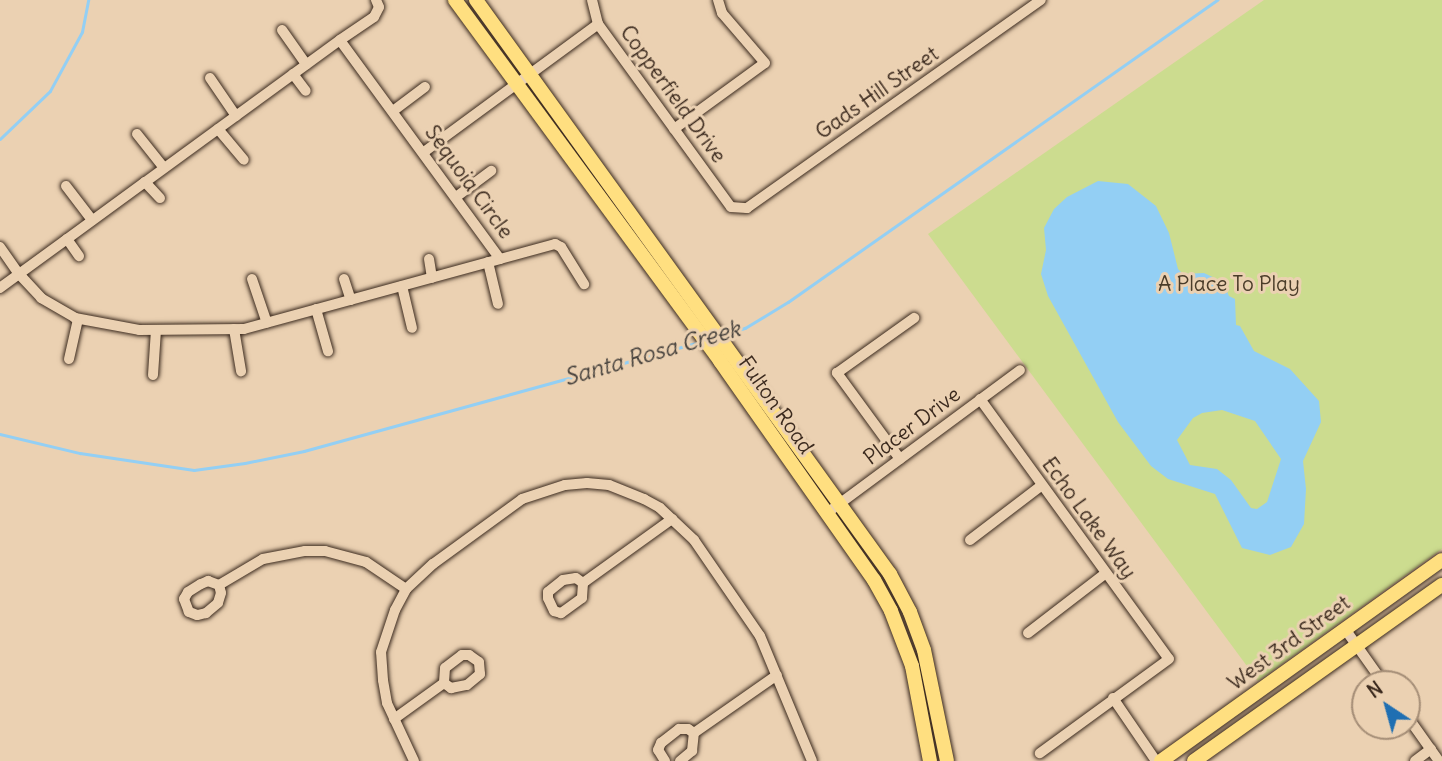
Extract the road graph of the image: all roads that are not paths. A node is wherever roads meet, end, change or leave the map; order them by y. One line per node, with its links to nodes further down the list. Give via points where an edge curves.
1 (376, 0): 9 (street, via 379,7 374,17)
2 (455, 0): 14 (main road, Fulton Road)
3 (476, 0): 12 (main road, Fulton Road)
4 (592, 0): 7 (street, Copperfield Drive)
5 (718, 0): 20 (street, via 722,13 765,63)
6 (1041, 0): 30 (street, Gads Hill Street, via 747,208)
7 (598, 24): 12 (street); 20 (street, Copperfield Drive)
8 (282, 30): 10 (street)
9 (340, 40): 10 (street); 17 (street, Sequoia Circle)
10 (306, 64): 11 (street)
11 (293, 74): 16 (street); 18 (street)
12 (531, 74): 14 (street); 56 (main road, Fulton Road, via 701,310)
13 (210, 78): 18 (street)
14 (517, 84): 22 (street); 56 (main road, Fulton Road, via 684,312)
15 (425, 87): 17 (street)
16 (306, 91)
17 (393, 111): 22 (street, Sequoia Circle)
18 (236, 116): 19 (street)
19 (218, 129): 23 (street); 24 (street)
20 (674, 129): 30 (street, Copperfield Drive)
21 (136, 134): 24 (street)
22 (424, 152): 28 (street, Sequoia Circle)
23 (244, 160)
24 (164, 168): 26 (street)
25 (491, 171): 28 (street)
26 (145, 182): 29 (street); 31 (street)
27 (66, 186): 31 (street)
28 (456, 197): 36 (street, Sequoia Circle)
29 (160, 198)
30 (731, 208)
31 (92, 220): 32 (street)
32 (67, 239): 34 (street); 38 (street)
33 (0, 247): 38 (street, Sequoia Circle)
34 (79, 256)
35 (429, 259): 39 (street)
36 (500, 259): 37 (street, Sequoia Circle); 42 (street, via 555,244)
37 (488, 262): 39 (street, Sequoia Circle); 46 (street)
38 (19, 274): 44 (street); 49 (street, Sequoia Circle, via 41,298)
39 (432, 278): 43 (street, Sequoia Circle)
40 (252, 279): 50 (street)
41 (344, 279): 45 (street)
42 (584, 284)
43 (402, 286): 45 (street, Sequoia Circle); 51 (street)
44 (0, 288)
45 (351, 300): 47 (street, Sequoia Circle)
46 (498, 304)
47 (316, 309): 50 (street, Sequoia Circle); 54 (street)
48 (914, 318): 61 (street, via 837,373)
49 (78, 319): 53 (street, Sequoia Circle); 55 (street)
50 (267, 323): 52 (street, Sequoia Circle)
51 (412, 328)
52 (233, 329): 53 (street, Sequoia Circle); 58 (street)
53 (156, 330): 59 (street)
54 (328, 351)
55 (69, 359)
56 (727, 359): 63 (main road, Fulton Road); 64 (main road, Fulton Road)
57 (1020, 370): 60 (street, Placer Drive)
58 (241, 371)
59 (153, 375)
60 (980, 399): 61 (street, Placer Drive); 62 (street, Echo Lake Way)
61 (900, 459): 63 (street, Placer Drive)
62 (1041, 486): 66 (street); 68 (street, Echo Lake Way)
63 (840, 503): 64 (street, Placer Drive); 90 (main road, Fulton Road, via 879,556 910,612 929,669)
64 (827, 513): 89 (main road, Fulton Road, via 874,580 897,626 912,666)
65 (672, 519): 69 (street); 72 (street, via 644,499 609,485 545,490 511,507); 77 (street, via 694,540 737,600)
66 (970, 540)
67 (1442, 560): 73 (main road, West 3rd Street)
68 (1106, 573): 74 (street); 79 (street, Echo Lake Way, via 1169,659)
69 (583, 583)
70 (219, 585): 72 (street, via 263,559 325,551 366,562)
71 (1442, 585): 75 (main road, West 3rd Street)
72 (406, 589): 80 (street, via 382,652 383,680)
73 (1345, 629): 75 (street); 92 (main road, West 3rd Street)
74 (1028, 633)
75 (1356, 646): 76 (street); 93 (main road, West 3rd Street)
76 (1374, 670)
77 (777, 675): 81 (street); 88 (street)
78 (444, 683): 80 (street)
79 (1113, 698): 84 (street); 91 (street)
80 (394, 719): 85 (street)
81 (694, 733): 86 (street, via 679,729 661,743 658,750); 87 (street, via 692,751)
82 (1421, 735): 83 (street)
83 (1431, 749): 94 (street); 95 (street)
84 (1040, 753)
85 (414, 761)
86 (665, 761)
87 (680, 761)
88 (811, 761)
89 (930, 761)
90 (947, 761)
91 (1156, 761)
92 (1161, 761)
93 (1194, 761)
94 (1415, 761)
95 (1439, 761)

